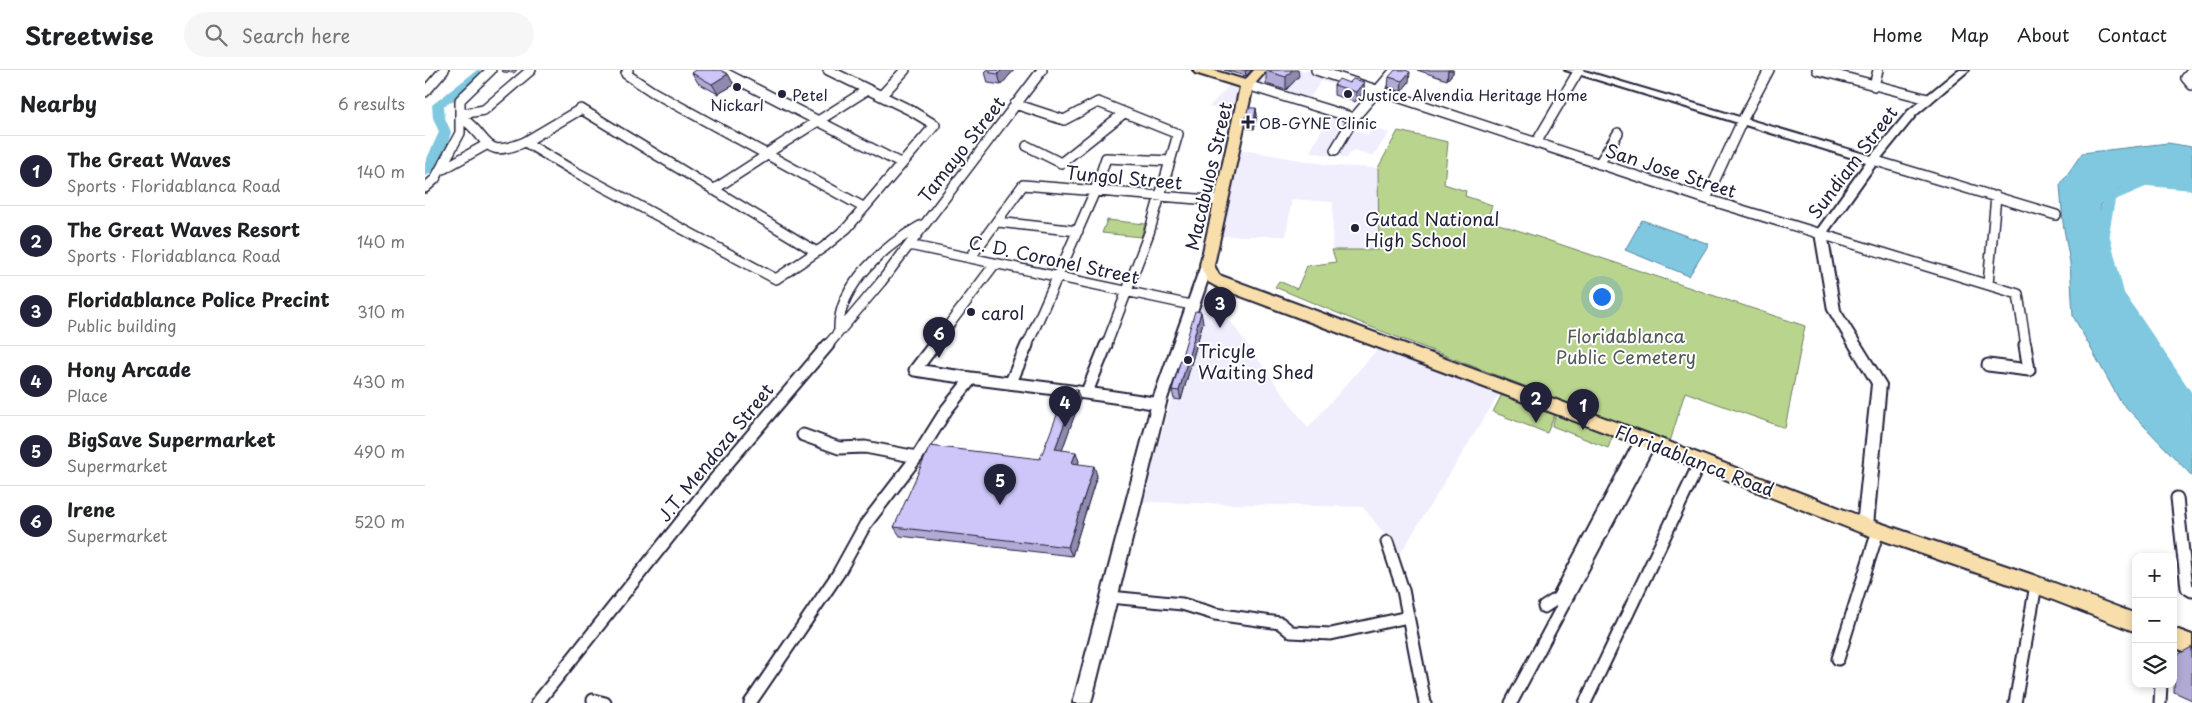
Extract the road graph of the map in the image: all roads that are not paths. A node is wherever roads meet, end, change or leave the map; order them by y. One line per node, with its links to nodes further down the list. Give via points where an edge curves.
1 (444, 70): 25 (street)
2 (491, 70): 30 (street, via 460,100)
3 (531, 70): 30 (street, via 484,110)
4 (628, 70): 40 (street, via 625,74 653,92)
5 (719, 70): 32 (street)
6 (828, 70): 23 (street)
7 (905, 70): 26 (street)
8 (1042, 70): 28 (street, Tamayo Street)
9 (1199, 70): 20 (main road)
10 (1261, 70): 20 (main road, Macabulos Street)
11 (1317, 70): 24 (street, San Jose Street)
12 (1395, 70): 24 (street)
13 (1769, 70): 33 (street)
14 (1817, 70): 19 (street)
15 (1878, 70): 22 (street)
16 (1964, 70): 27 (street, Sundiam Street)
17 (1576, 71): 33 (street); 36 (street)
18 (2192, 71): 21 (street, via 2186,78)
19 (1842, 73): 22 (street)
20 (1247, 85): 31 (street); 52 (main road, Macabulos Street)
21 (2192, 85)
22 (1874, 86): 27 (street)
23 (867, 90): 26 (street); 32 (street)
24 (1378, 90): 31 (street); 36 (street, San Jose Street)
25 (425, 92)
26 (881, 96): 43 (street, via 935,125)
27 (1928, 99): 41 (street, Sundiam Street, via 1912,113)
28 (1015, 104): 29 (street, via 1064,120 1098,102); 56 (street, Tamayo Street)
29 (1124, 113): 38 (street, via 1061,163); 42 (street, via 1178,134)
30 (462, 116): 37 (street); 45 (street, via 456,144)
31 (1354, 118): 39 (street)
32 (818, 121): 40 (street); 43 (street)
33 (1742, 121): 41 (street); 51 (street)
34 (1617, 133): 44 (street)
35 (525, 142): 37 (street, via 497,150); 47 (street, via 581,109); 60 (street, via 776,279)
36 (1536, 142): 44 (street, San Jose Street)
37 (486, 145): 45 (street)
38 (1027, 146)
39 (1335, 150)
40 (766, 155): 47 (street); 53 (street)
41 (1873, 160): 49 (street); 58 (street, Sundiam Street)
42 (1170, 161): 48 (street, via 1106,158); 50 (street)
43 (902, 164): 53 (street)
44 (1599, 164): 51 (street, San Jose Street)
45 (440, 171): 46 (street)
46 (425, 188)
47 (713, 190): 60 (street)
48 (1095, 190): 50 (street, Tungol Street); 55 (street, Tungol Street, via 1023,185); 57 (street)
49 (1996, 196): 54 (street); 65 (street)
50 (1160, 197): 52 (street, Tungol Street); 66 (street)
51 (1706, 199): 58 (street, San Jose Street)
52 (1222, 201): 63 (main road, Macabulos Street)
53 (863, 207): 60 (street, via 859,216 837,238)
54 (2056, 215)
55 (997, 222): 57 (street); 61 (street)
56 (923, 224): 59 (street, J.T. Mendoza Street); 68 (street, via 900,236 873,258 838,316)
57 (1078, 230): 64 (street)
58 (1821, 233): 65 (street, San Jose Street); 79 (street, Sundiam Street, via 1834,310 1879,384)
59 (909, 245): 61 (street, C. D. Coronel Street); 68 (street, J.T. Mendoza Street)
60 (815, 251)
61 (971, 258): 62 (street, C. D. Coronel Street)
62 (994, 265): 64 (street, C. D. Coronel Street); 70 (street, via 915,370)
63 (1207, 265): 67 (street); 75 (main road, Floridablanca Road, via 1213,278 1224,284)
64 (1058, 277): 66 (street, C. D. Coronel Street); 71 (street)
65 (1988, 284): 69 (street, San Jose Street, via 2018,294 2029,370)
66 (1127, 292): 67 (street, C. D. Coronel Street); 72 (street)
67 (1191, 305): 73 (street)
68 (839, 329): 91 (street, J.T. Mendoza Street)
69 (1988, 365)
70 (971, 379): 71 (street); 76 (street, via 947,409)
71 (1011, 382): 72 (street)
72 (1087, 392): 73 (street)
73 (1159, 404): 83 (street)
74 (803, 436): 76 (street, via 839,448 865,447)
75 (1646, 441): 77 (main road, Floridablanca Road); 84 (street, via 1558,598); 95 (street)
76 (917, 458): 92 (street, via 865,525 837,574)
77 (1700, 462): 79 (main road, Floridablanca Road); 96 (street)
78 (2177, 498): 82 (street, via 2187,588)
79 (1871, 529): 81 (main road, Floridablanca Road); 89 (street)
80 (1387, 542): 85 (street)
81 (2036, 585): 86 (main road, Floridablanca Road); 97 (street)
82 (2192, 591)
83 (1109, 597): 85 (street, via 1182,604 1215,614 1280,624 1291,632 1331,634); 93 (street)
84 (1544, 607)
85 (1408, 616): 94 (street)
86 (2132, 621)
87 (2177, 638): 88 (main road)
88 (2192, 644)
89 (1839, 659)
90 (2161, 688): 98 (street)
91 (537, 703)
92 (750, 703)
93 (1082, 703)
94 (1425, 703)
95 (1511, 703)
96 (1585, 703)
97 (2015, 703)
98 (2160, 703)

